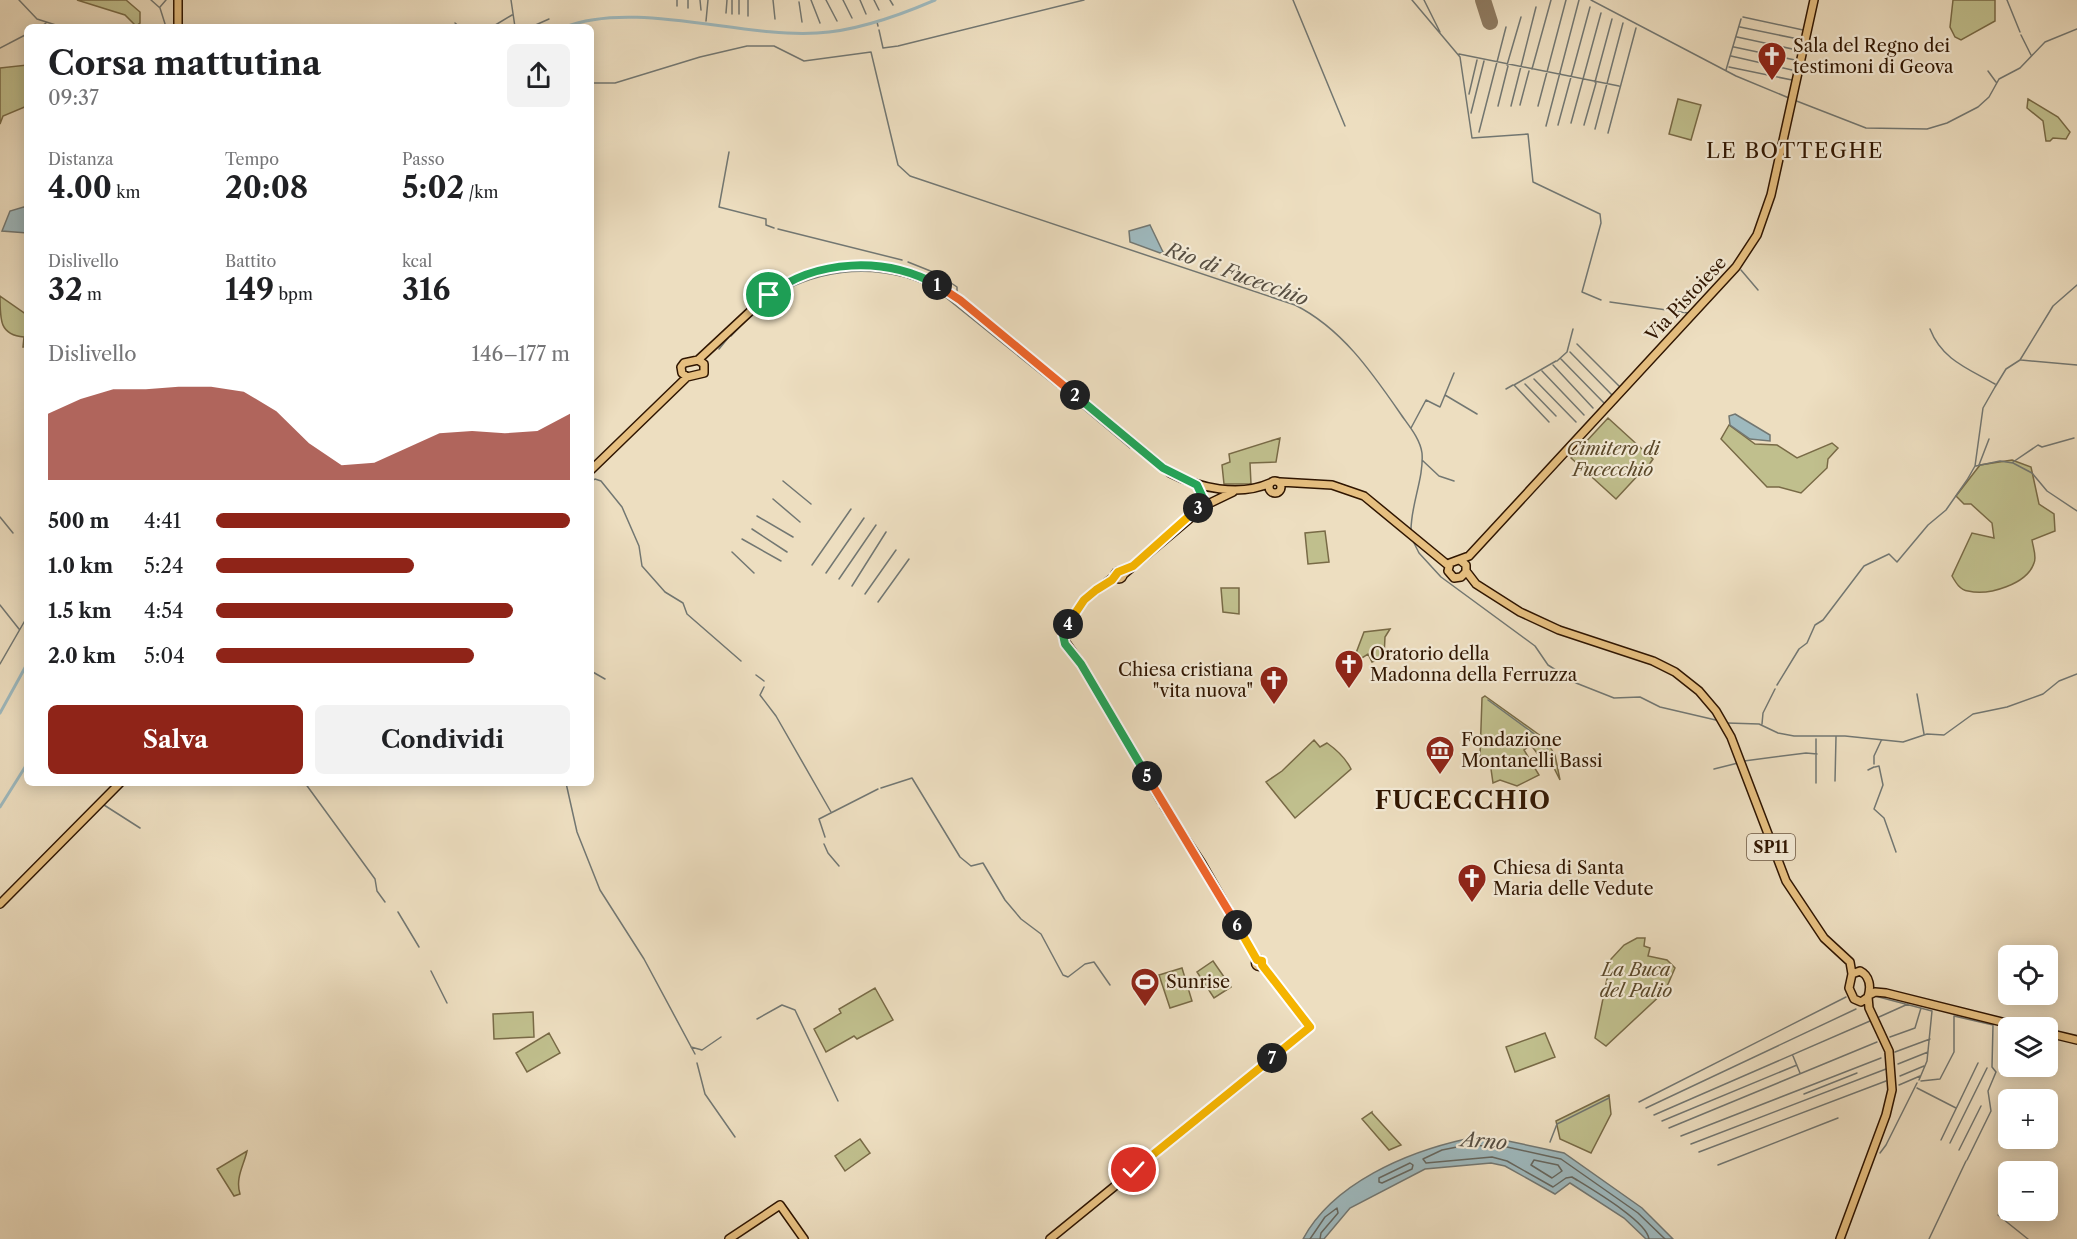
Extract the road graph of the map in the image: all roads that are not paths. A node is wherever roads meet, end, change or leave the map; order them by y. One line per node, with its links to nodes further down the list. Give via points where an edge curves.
1 (178, 0): 3 (main road)
2 (1814, 0): 17 (main road, Via Pistoiese, via 1771,195 1750,247 1736,267)
3 (178, 24)
4 (769, 295): 5 (main road, via 757,295); 5 (main road, via 771,302 767,307); 9 (main road, via 802,276 849,266 884,267 921,277 960,300 1163,468)
5 (756, 306): 6 (main road)
6 (701, 362): 7 (main road, via 704,372); 7 (main road, via 684,363 681,368)
7 (685, 375): 8 (main road)
8 (594, 467)
9 (1197, 485): 12 (main road); 14 (main road)
10 (1280, 485): 11 (main road, via 1274,481); 11 (main road, via 1275,493); 18 (main road, via 1322,484 1351,490 1372,501 1438,554)
11 (1270, 487): 13 (main road)
12 (1210, 488): 13 (main road); 14 (main road); 15 (main road)
13 (1247, 488): 15 (main road)
14 (1203, 498): 16 (main road)
15 (1212, 501): 16 (main road)
16 (1196, 512): 36 (main road, via 1084,600 1063,633 1065,644 1081,664 1259,963 1310,1027)
17 (1468, 556): 18 (main road, Via Pistoiese); 19 (main road)
18 (1454, 562): 19 (main road); 20 (main road, via 1450,575)
19 (1466, 569): 20 (main road); 21 (main road, SP11)
20 (1459, 578): 21 (main road)
21 (1476, 584): 24 (main road, SP11, via 1538,622 1668,668 1700,691 1724,722 1786,881 1813,924)
22 (117, 786): 23 (main road)
23 (0, 904)
24 (1842, 954): 25 (main road, SP11, via 1851,964); 26 (main road, SP11, via 1863,968)
25 (1852, 974): 26 (main road, SP11, via 1860,971); 29 (main road, SP11, via 1849,988)
26 (1868, 980): 27 (main road, SP11); 28 (main road)
27 (1886, 993): 28 (main road, SP11); 31 (main road, SP11)
28 (1869, 996): 29 (main road, SP11); 30 (main road)
29 (1858, 1002): 30 (main road)
30 (1872, 1015): 37 (main road, via 1889,1051 1891,1095)
31 (1998, 1021)
32 (2058, 1035): 33 (main road)
33 (2077, 1040)
34 (729, 1239): 35 (main road, via 780,1205)
35 (804, 1239)
36 (1050, 1239)
37 (1840, 1239)

